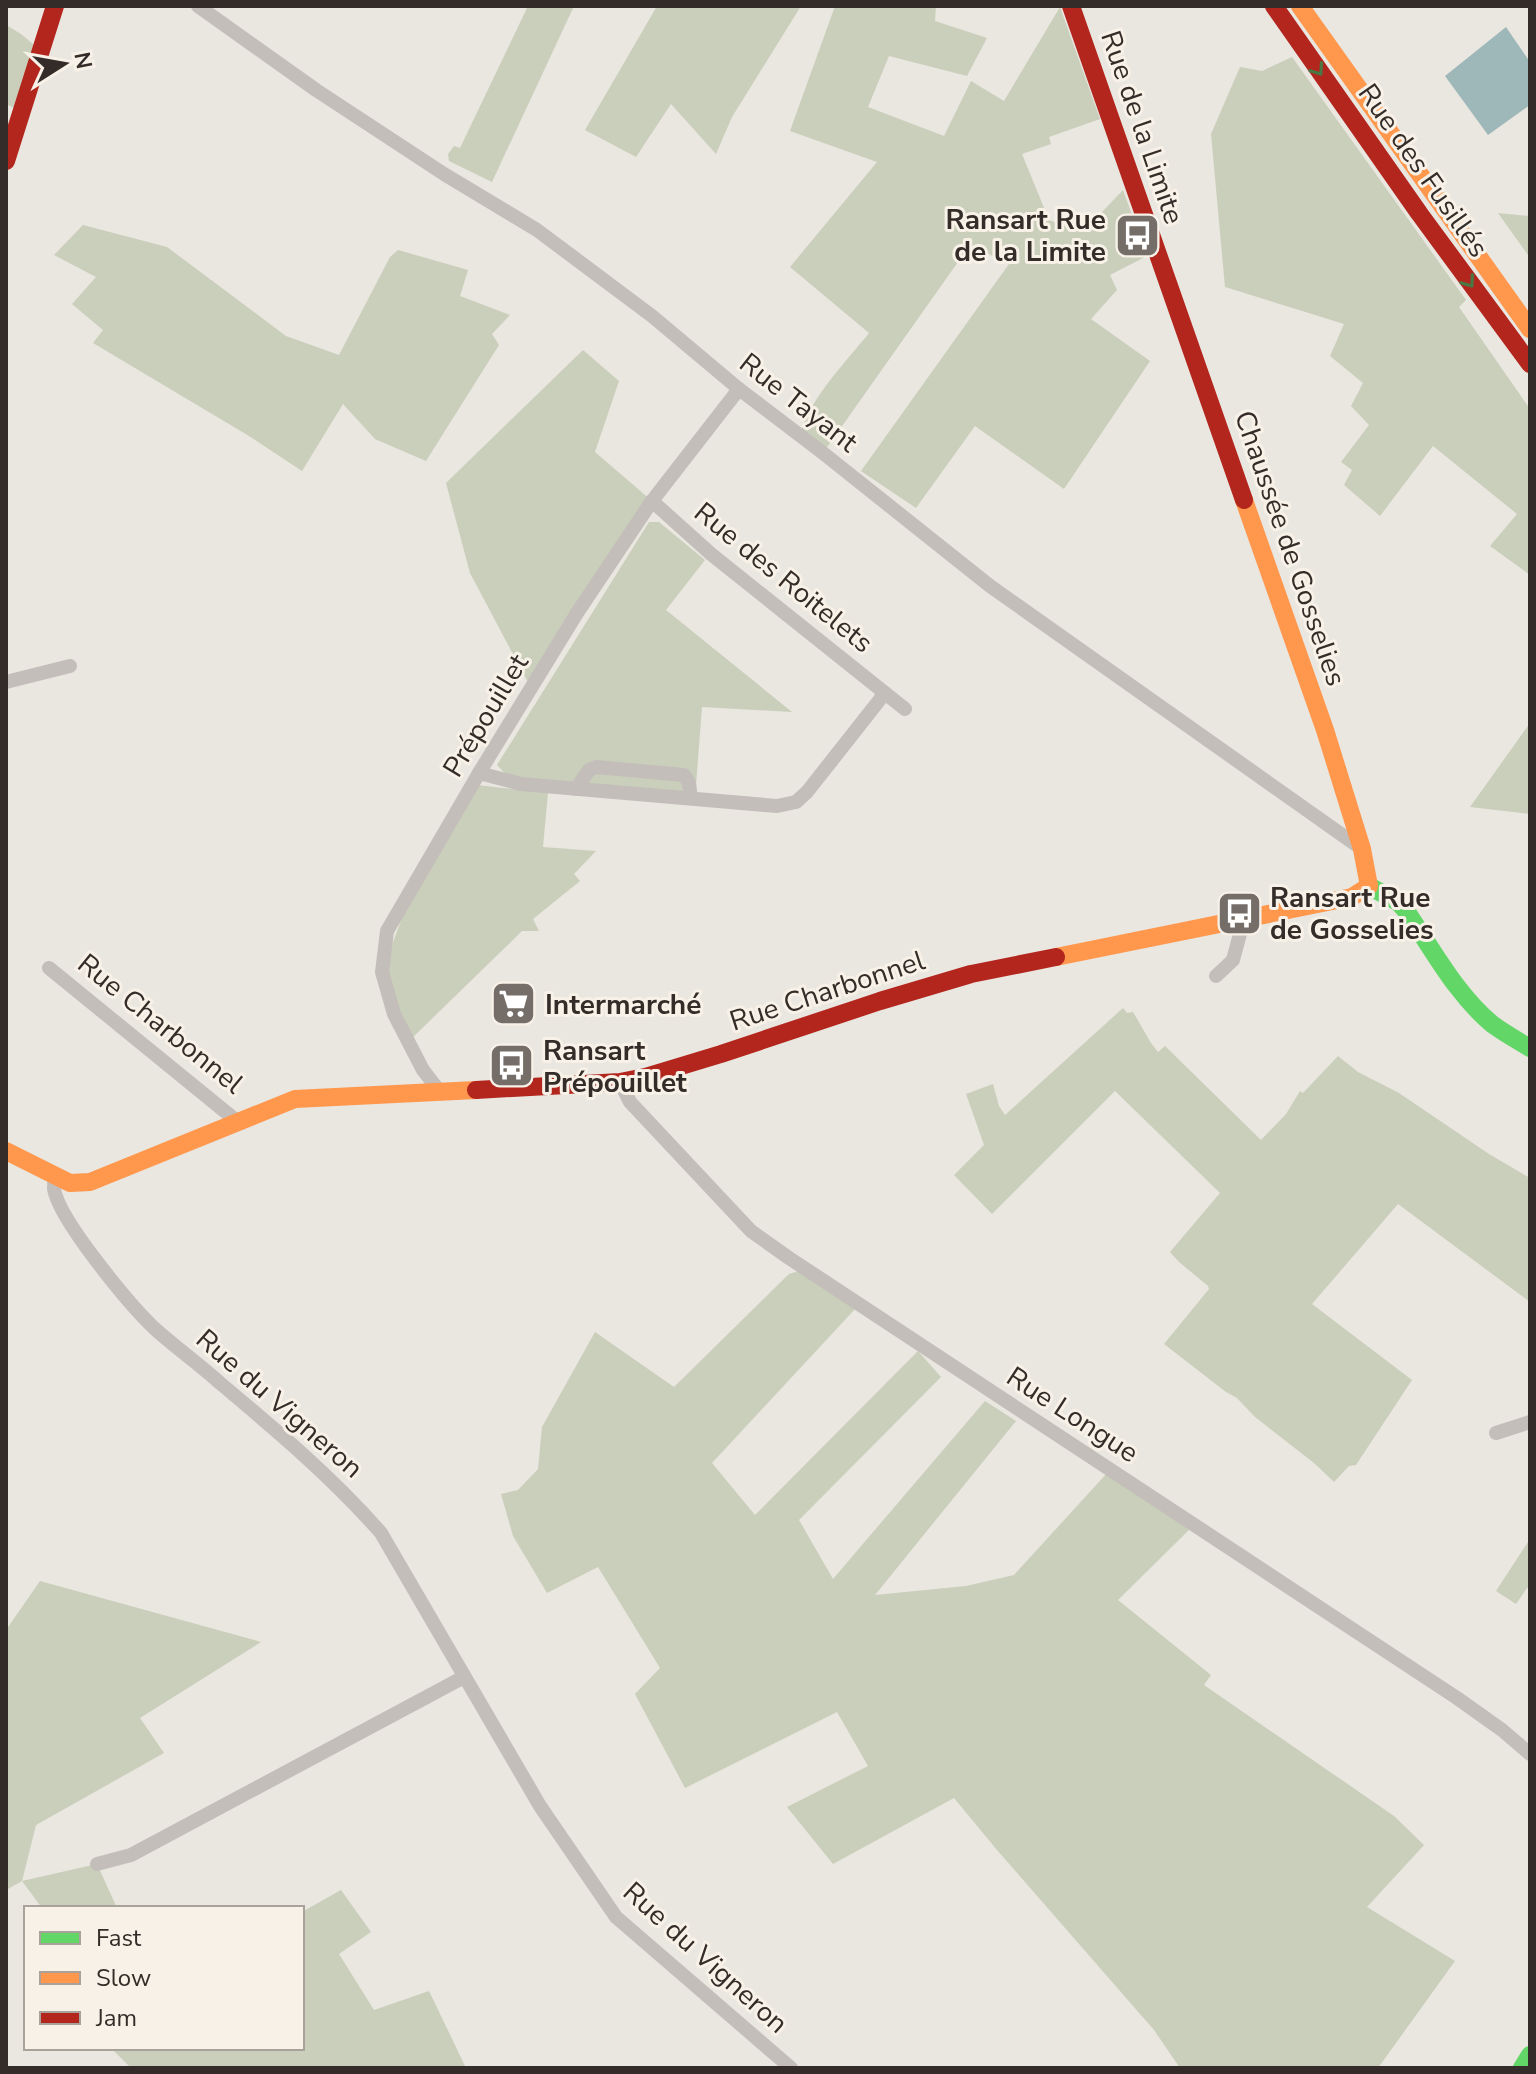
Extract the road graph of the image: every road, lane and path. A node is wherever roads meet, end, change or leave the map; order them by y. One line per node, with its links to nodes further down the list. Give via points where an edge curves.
1 (55, 6): 6 (main road)
2 (198, 6): 10 (street, Rue Tayant, via 316,90 537,230)
3 (1071, 6): 7 (main road, Rue de la Limite)
4 (1274, 6): 9 (main road, Rue des Fusillés, one-way to 9)
5 (1300, 6): 8 (main road, Rue des Fusillés)
6 (6, 161)
7 (1162, 266): 19 (main road, Chaussée de Gosselies)
8 (1530, 329)
9 (1530, 364)
10 (739, 389): 11 (street, Prépouillet); 19 (street, Rue Tayant, via 990,586)
11 (652, 501): 14 (street, Rue des Roitelets); 16 (street, Prépouillet)
12 (70, 666): 13 (street)
13 (6, 682)
14 (885, 693): 15 (street, Rue des Roitelets); 18 (street, via 796,802 777,806)
15 (905, 709)
16 (479, 773): 17 (street, via 521,784); 26 (street, Prépouillet, via 387,931 382,972 394,1014)
17 (576, 789): 18 (street); 18 (street, via 596,767 684,775)
18 (691, 798)
19 (1362, 849): 20 (main road, Chaussée de Gosselies)
20 (1369, 886): 21 (main road, Rue Charbonnel, via 1352,897); 24 (main road, via 1407,912 1488,1020)
21 (1244, 919): 23 (street, via 1233,960); 25 (main road, Rue Charbonnel, via 971,974)
22 (49, 968): 27 (street, Rue Charbonnel)
23 (1216, 976)
24 (1530, 1048)
25 (620, 1082): 26 (main road, Rue Charbonnel); 33 (street, Rue Longue, via 630,1102 751,1231 1448,1692)
26 (440, 1092): 27 (main road, Rue Charbonnel, via 295,1099)
27 (238, 1122): 29 (main road, Rue Charbonnel, via 90,1182)
28 (10, 1157): 29 (main road)
29 (55, 1177): 32 (street, Rue du Vigneron, via 67,1217 153,1327 349,1497 381,1533)
30 (1530, 1422): 31 (street)
31 (1496, 1433)
32 (464, 1677): 34 (street, via 131,1855); 36 (street, Rue du Vigneron, via 540,1806 616,1917)
33 (1530, 1754)
34 (97, 1864)
35 (1530, 2055): 37 (main road)
36 (791, 2068)
37 (1522, 2068)

